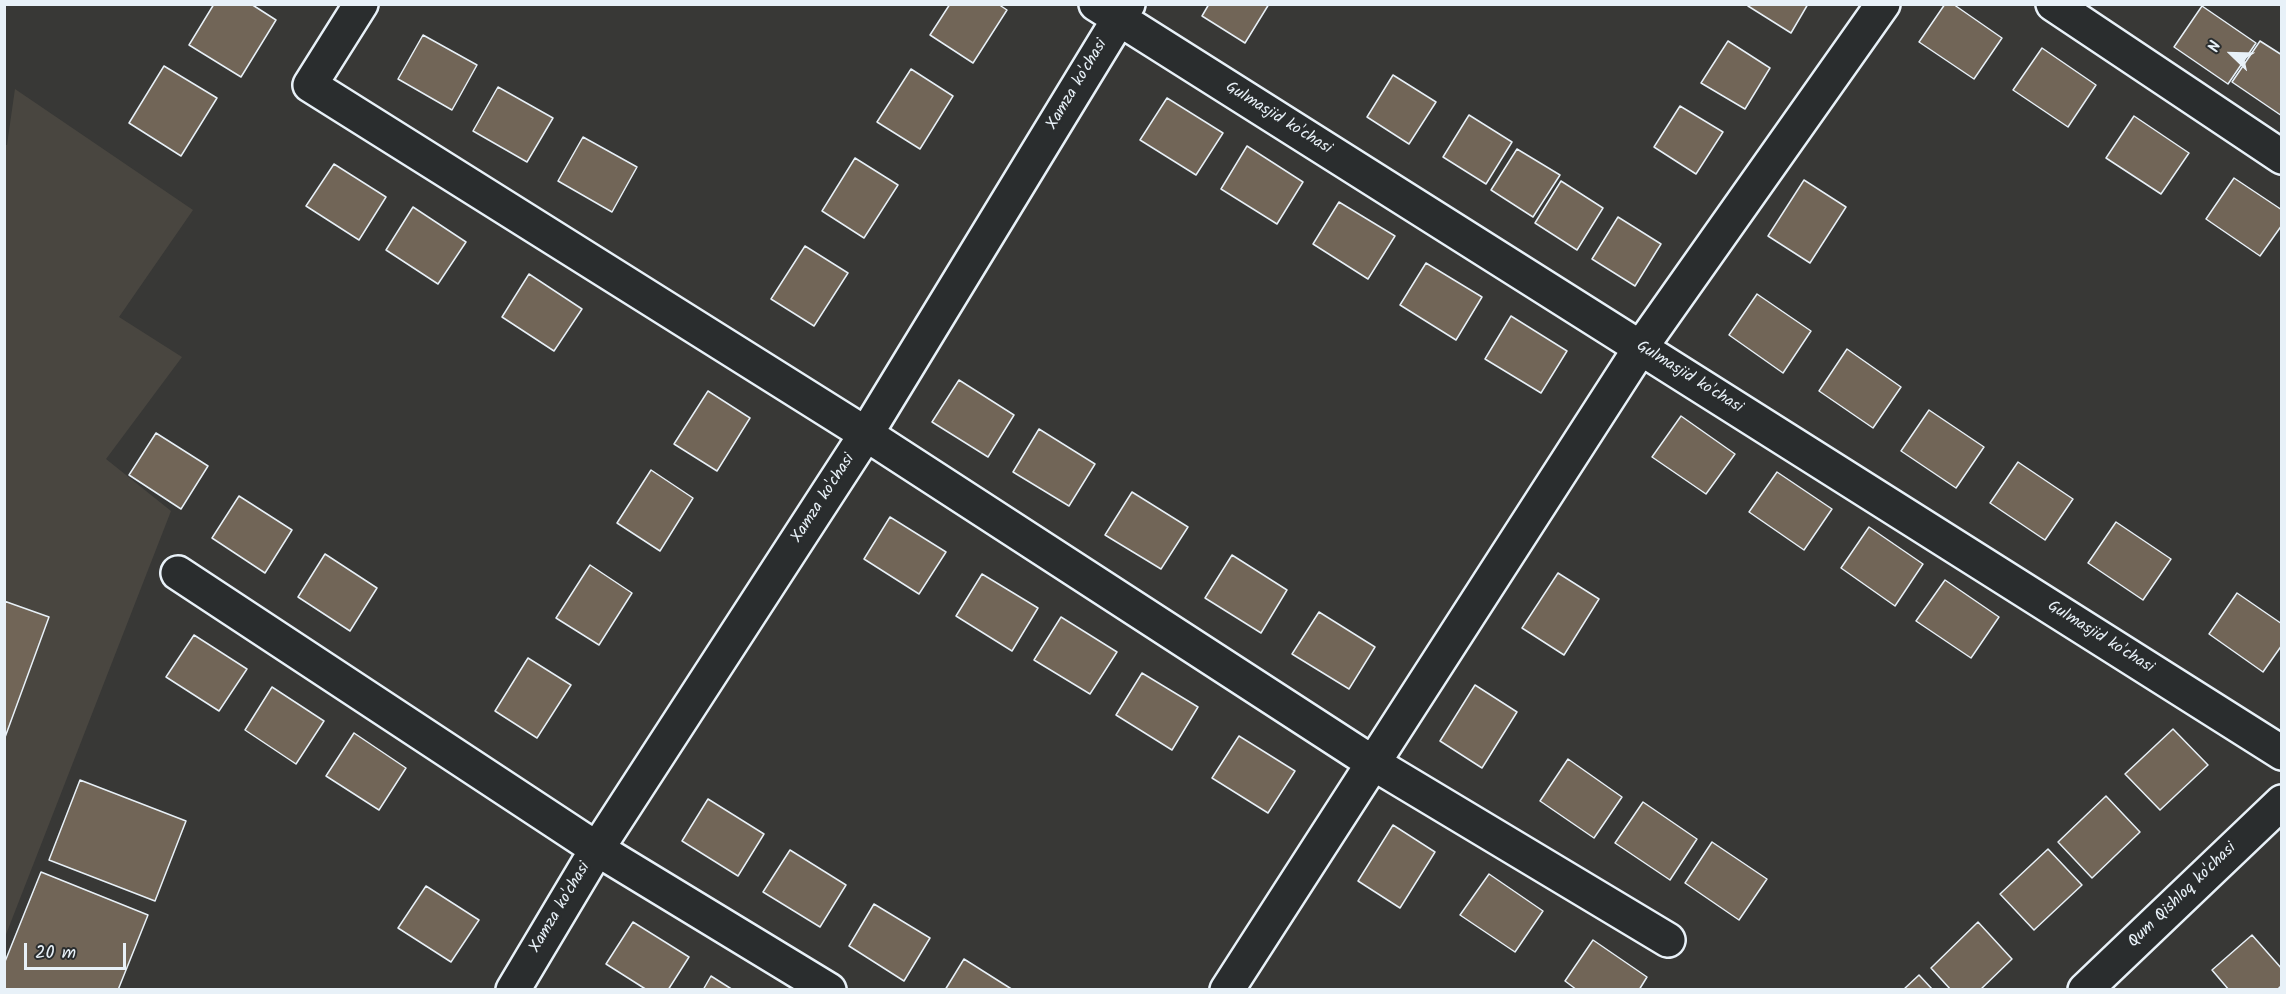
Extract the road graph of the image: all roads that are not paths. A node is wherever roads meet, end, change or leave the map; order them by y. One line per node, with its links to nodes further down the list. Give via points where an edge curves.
1 (361, 4): 7 (street, via 310,85)
2 (1883, 4): 6 (street)
3 (2053, 4): 5 (street)
4 (1114, 9): 6 (street, Gulmasjid ko'chasi); 7 (street, Xamza ko'chasi)
5 (2282, 157)
6 (1641, 347): 9 (street, Gulmasjid ko'chasi); 10 (street)
7 (866, 434): 10 (street); 12 (street, Xamza ko'chasi)
8 (178, 573): 12 (street)
9 (2282, 753)
10 (1373, 763): 13 (street); 16 (street)
11 (2282, 802): 17 (street, Qum Qishloq ko'chasi)
12 (597, 849): 14 (street, Xamza ko'chasi); 15 (street)
13 (1668, 940)
14 (513, 990)
15 (829, 990)
16 (1227, 990)
17 (2085, 990)

